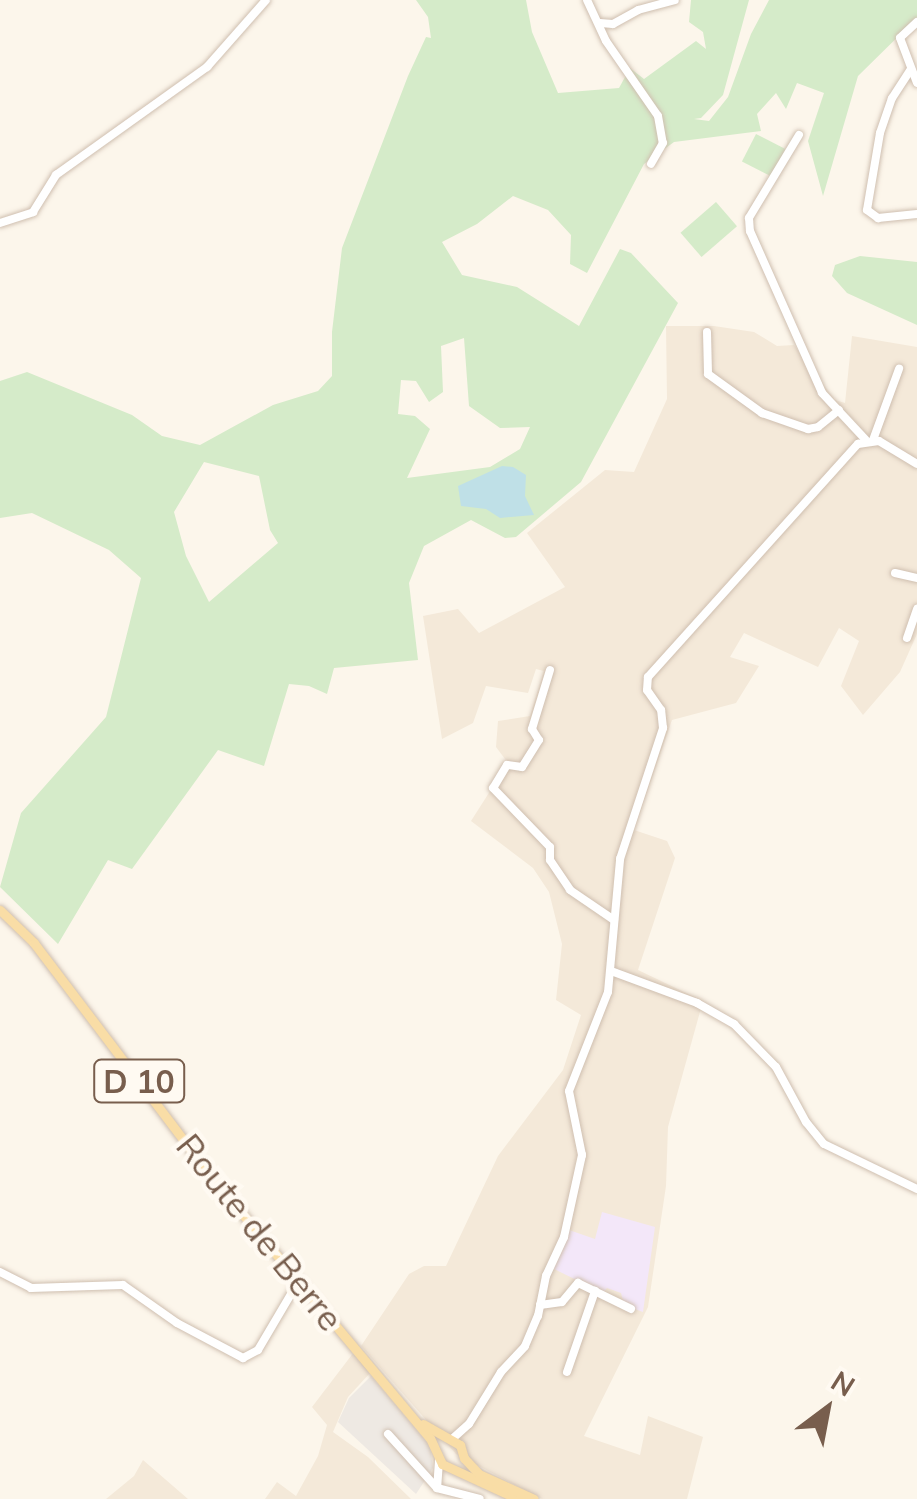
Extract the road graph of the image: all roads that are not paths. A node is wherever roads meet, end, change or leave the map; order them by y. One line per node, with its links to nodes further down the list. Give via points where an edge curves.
1 (266, 0): 12 (street, via 208,67 56,176 33,212)
2 (587, 0): 5 (street)
3 (675, 0): 5 (street)
4 (917, 22): 6 (street, via 900,38)
5 (600, 23): 10 (street, via 658,116 663,142)
6 (912, 69): 7 (street); 8 (street)
7 (904, 81): 8 (street); 11 (street, via 880,134 867,210 878,218)
8 (917, 83)
9 (799, 135): 15 (street, via 749,218 750,231 822,394)
10 (652, 164)
11 (917, 214)
12 (0, 223)
13 (707, 332): 15 (street, via 708,374 762,412 808,430)
14 (899, 369): 16 (street)
15 (838, 410): 16 (street)
16 (869, 440): 17 (street); 24 (street, via 841,460 648,677 664,728 621,852)
17 (917, 464)
18 (895, 573): 19 (street)
19 (917, 578)
20 (917, 609): 21 (street)
21 (907, 638)
22 (550, 670): 24 (street, via 532,728 540,740 522,767 507,765 494,788 550,847 550,860 570,890)
23 (0, 910): 28 (main road, Route de Berre / D 10, via 34,943)
24 (614, 920): 25 (street)
25 (611, 971): 26 (street, via 734,1024 776,1067 824,1144); 30 (street, via 569,1092 582,1155)
26 (917, 1188)
27 (0, 1272): 28 (street, via 31,1288 123,1285 243,1358 258,1350)
28 (298, 1282): 33 (main road, Route de Berre)
29 (595, 1292): 30 (street, via 578,1283 562,1302); 31 (street); 32 (street)
30 (540, 1305): 34 (street, via 524,1346)
31 (631, 1309)
32 (566, 1372)
33 (409, 1413): 36 (main road, Route de Berre); 38 (main road, Route de Berre)
34 (469, 1424): 36 (street); 37 (street)
35 (388, 1434): 40 (street)
36 (449, 1440): 37 (main road, Route de Berre); 38 (main road)
37 (463, 1452): 39 (main road); 43 (main road, via 486,1479)
38 (438, 1456): 39 (main road); 40 (street)
39 (450, 1467): 40 (street); 42 (main road)
40 (437, 1485): 41 (street)
41 (480, 1499)
42 (518, 1499)
43 (534, 1499)

